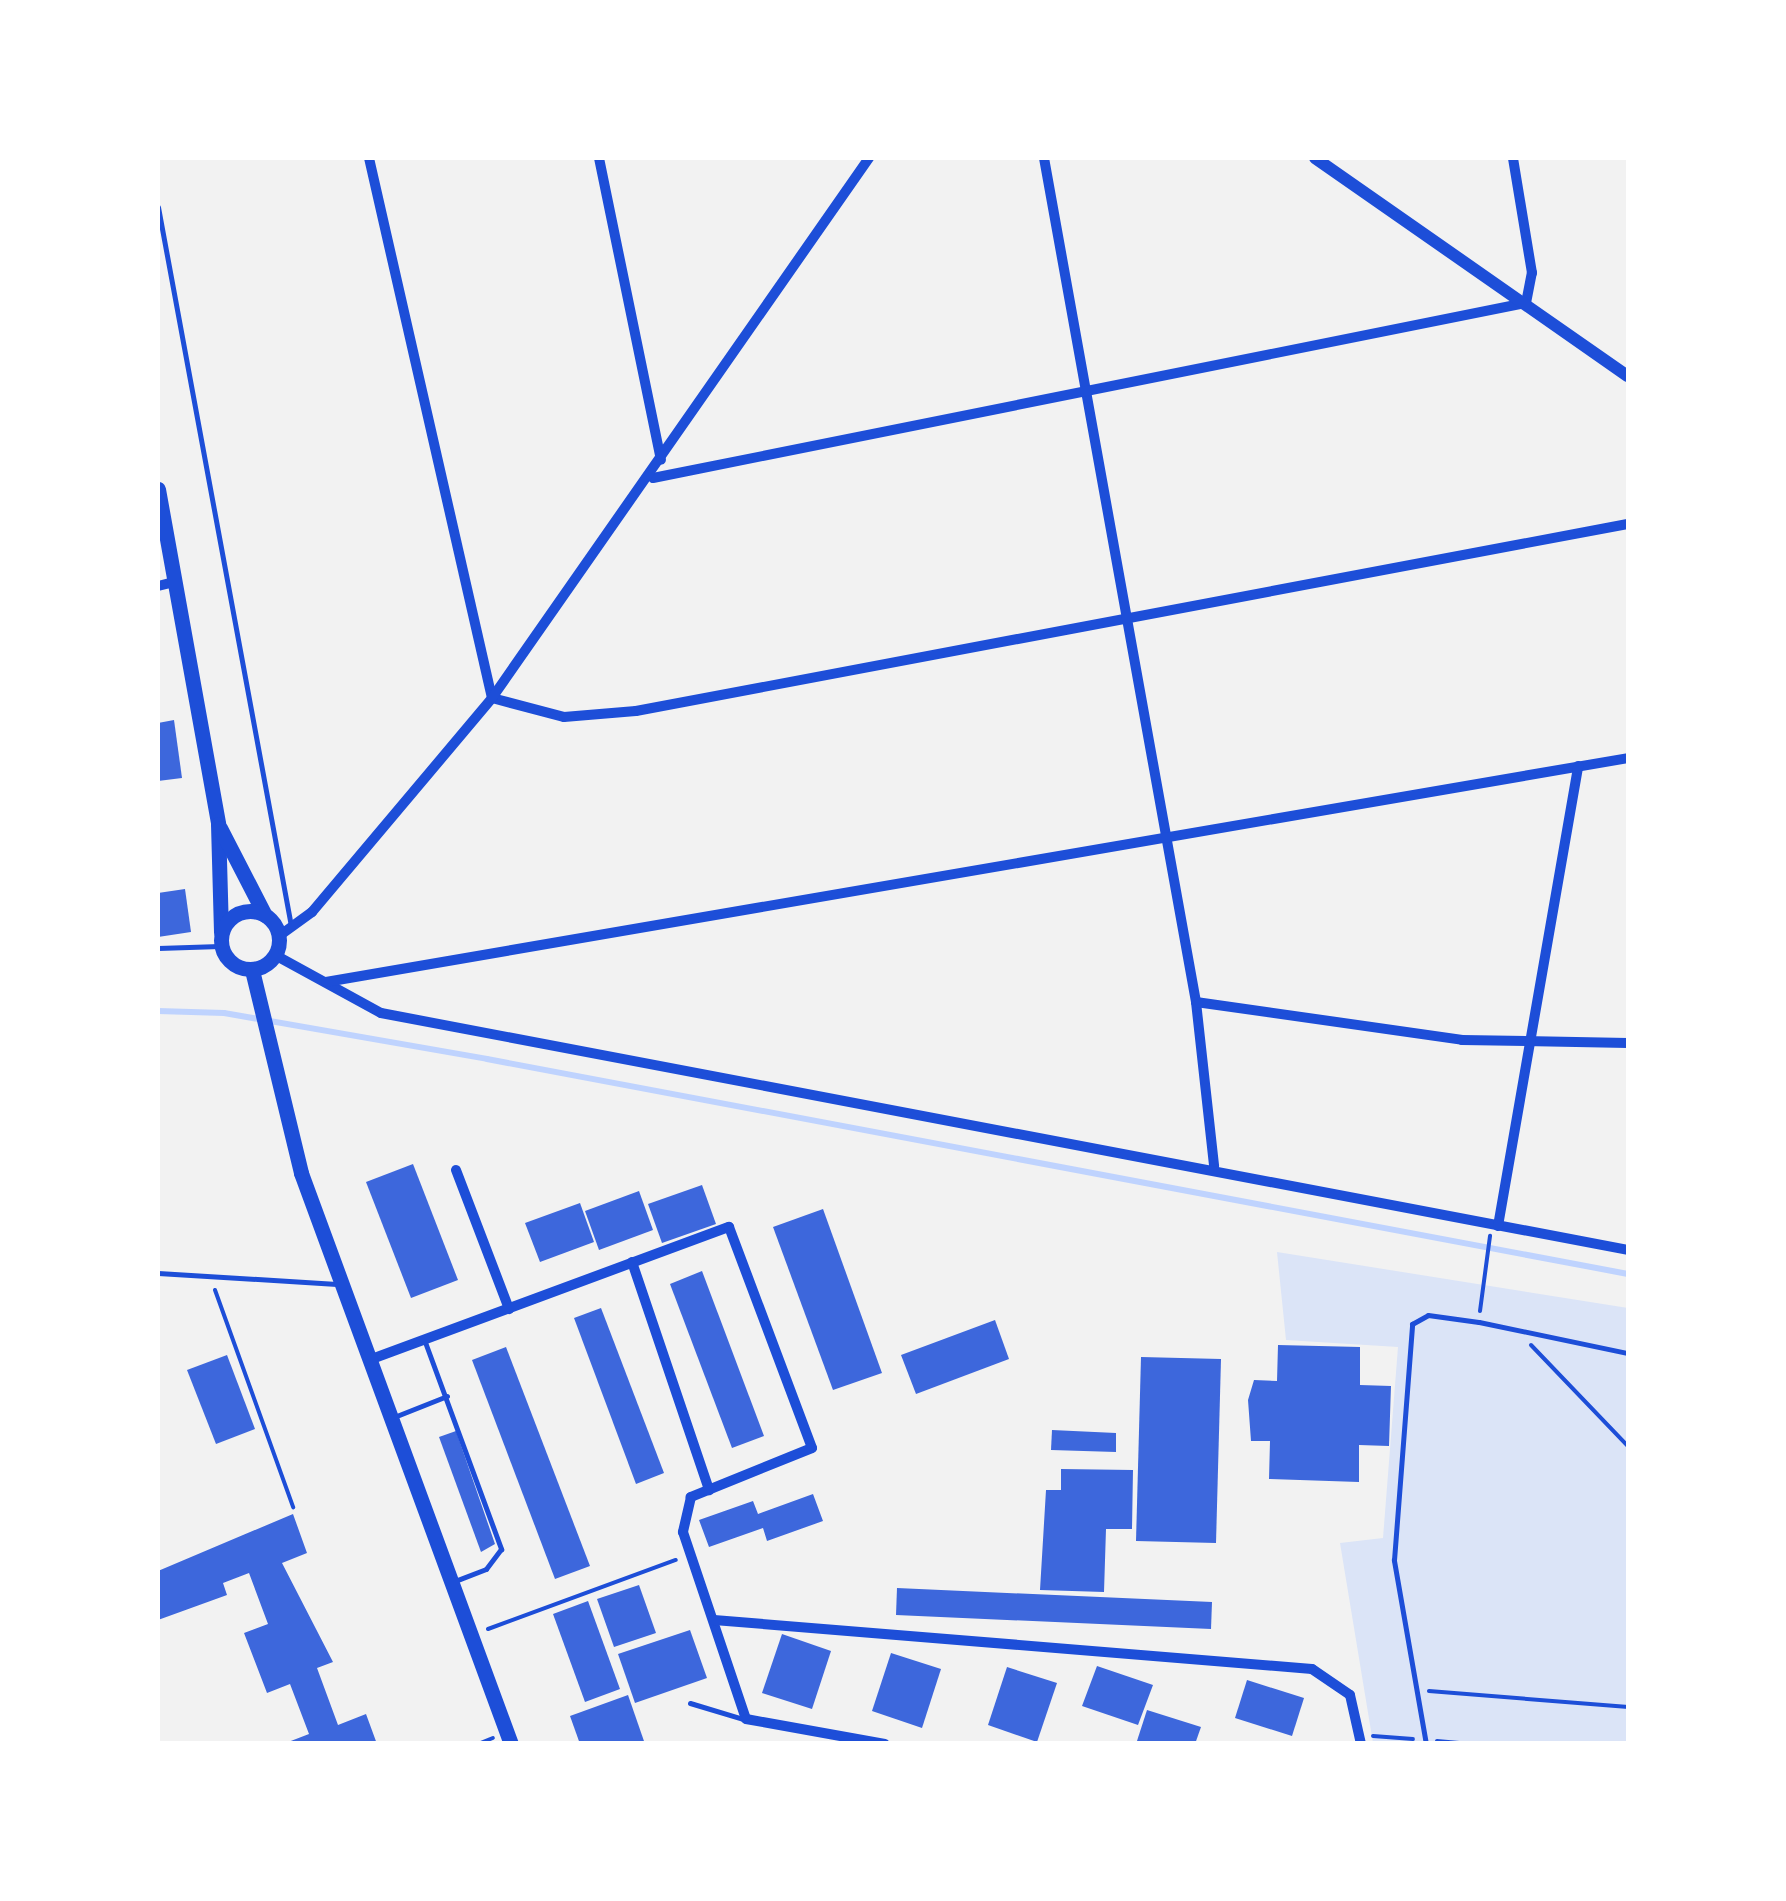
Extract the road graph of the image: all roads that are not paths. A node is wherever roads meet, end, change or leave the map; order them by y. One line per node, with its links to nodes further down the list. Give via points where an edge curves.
1 (369, 158): 17 (street)
2 (600, 158): 11 (street)
3 (868, 158): 11 (street)
4 (1044, 158): 10 (street)
5 (1315, 158): 8 (street)
6 (1512, 158): 8 (street, via 1532,273)
7 (158, 206): 23 (lane)
8 (1526, 303): 9 (street); 10 (street)
9 (1628, 376)
10 (1086, 395): 12 (street); 16 (street)
11 (661, 460): 12 (street)
12 (653, 478): 17 (street)
13 (158, 488): 15 (main road)
14 (1628, 524): 16 (street)
15 (166, 584): 20 (main road)
16 (1127, 616): 17 (street, via 636,712 564,717); 21 (street)
17 (492, 698): 23 (street)
18 (1628, 758): 19 (street)
19 (1578, 766): 21 (street); 31 (street)
20 (218, 824): 22 (main road); 24 (main road)
21 (1167, 835): 28 (street); 29 (street)
22 (265, 915): 23 (main road); 24 (main road, via 238,913)
23 (285, 933): 26 (main road)
24 (221, 939): 25 (lane); 27 (main road)
25 (158, 948)
26 (275, 955): 27 (main road); 28 (street)
27 (252, 970): 38 (main road, via 270,1068)
28 (326, 982): 32 (street, via 381,1013)
29 (1196, 1002): 31 (street); 32 (street)
30 (1628, 1043): 31 (street)
31 (1534, 1045): 34 (street)
32 (1214, 1166): 34 (street)
33 (456, 1170): 39 (street)
34 (1494, 1226): 35 (street)
35 (1628, 1250)
36 (632, 1262): 39 (street); 45 (street); 45 (street, via 730,1226 812,1448)
37 (158, 1272): 38 (lane)
38 (340, 1284): 42 (main road)
39 (509, 1309): 40 (street)
40 (424, 1342): 42 (street); 43 (lane)
41 (1628, 1353): 53 (lane, via 1478,1322 1428,1316 1412,1324 1394,1560)
42 (368, 1360): 44 (main road)
43 (448, 1396): 44 (lane); 46 (lane, via 501,1549 486,1569)
44 (390, 1418): 46 (main road)
45 (709, 1490): 47 (street, via 691,1497 681,1517)
46 (452, 1582): 50 (main road)
47 (714, 1620): 49 (street); 52 (street, via 1312,1668 1350,1695)
48 (690, 1703): 49 (lane)
49 (746, 1720): 51 (street)
50 (511, 1744)
51 (884, 1744)
52 (1360, 1744)
53 (1426, 1744)

